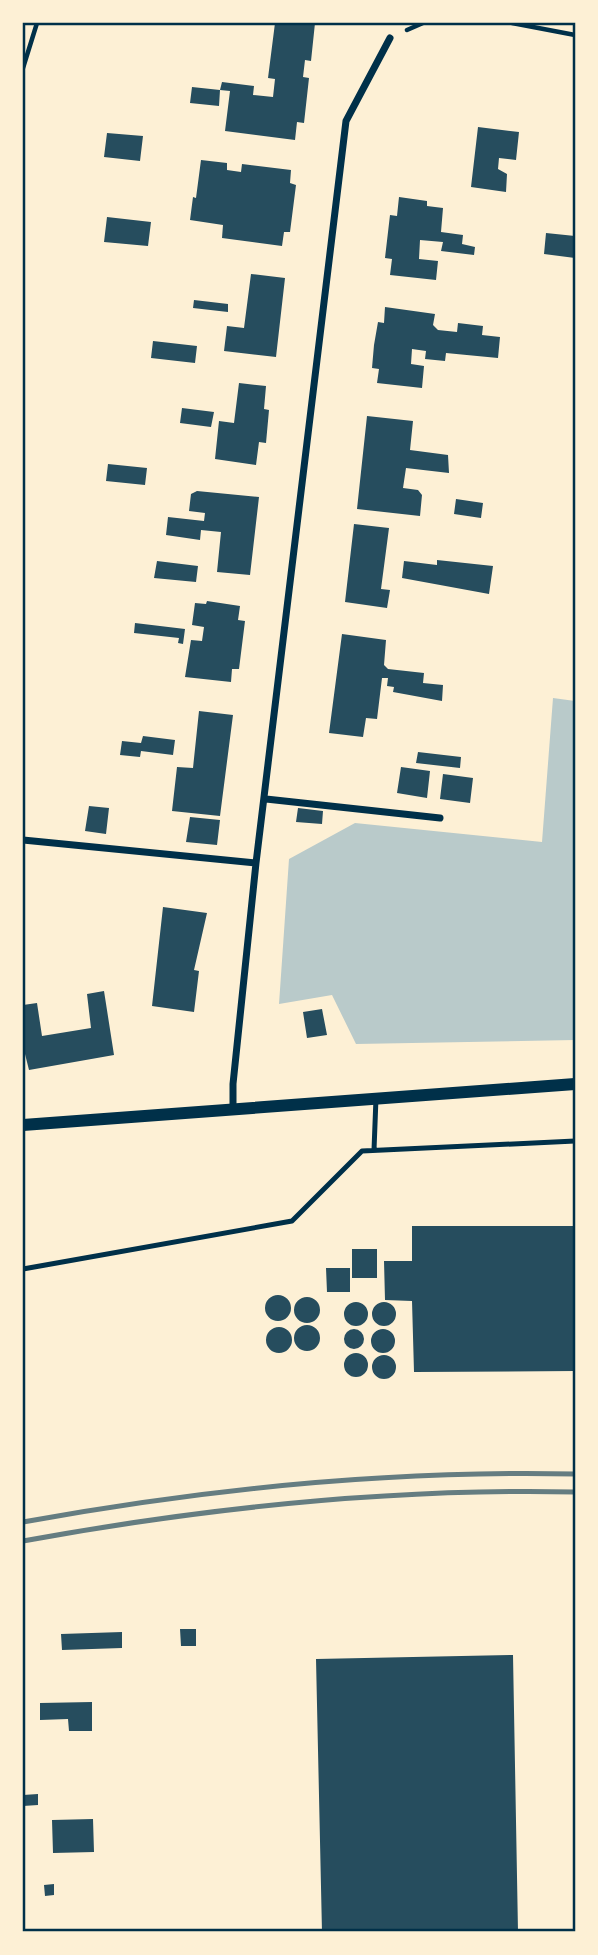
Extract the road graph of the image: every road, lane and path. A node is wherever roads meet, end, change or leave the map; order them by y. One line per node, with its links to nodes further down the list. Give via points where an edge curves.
1 (37, 23): 5 (path)
2 (512, 23): 3 (path)
3 (575, 35)
4 (390, 38): 6 (street, via 346,121)
5 (23, 68)
6 (266, 799): 7 (street); 9 (street)
7 (440, 818)
8 (23, 840): 9 (street)
9 (256, 863): 12 (street)
10 (575, 1084): 11 (street)
11 (376, 1097): 12 (street); 15 (lane)
12 (233, 1107): 13 (street)
13 (23, 1125)
14 (575, 1142): 15 (lane)
15 (374, 1150): 16 (lane, via 362,1151 292,1221)
16 (23, 1269)

